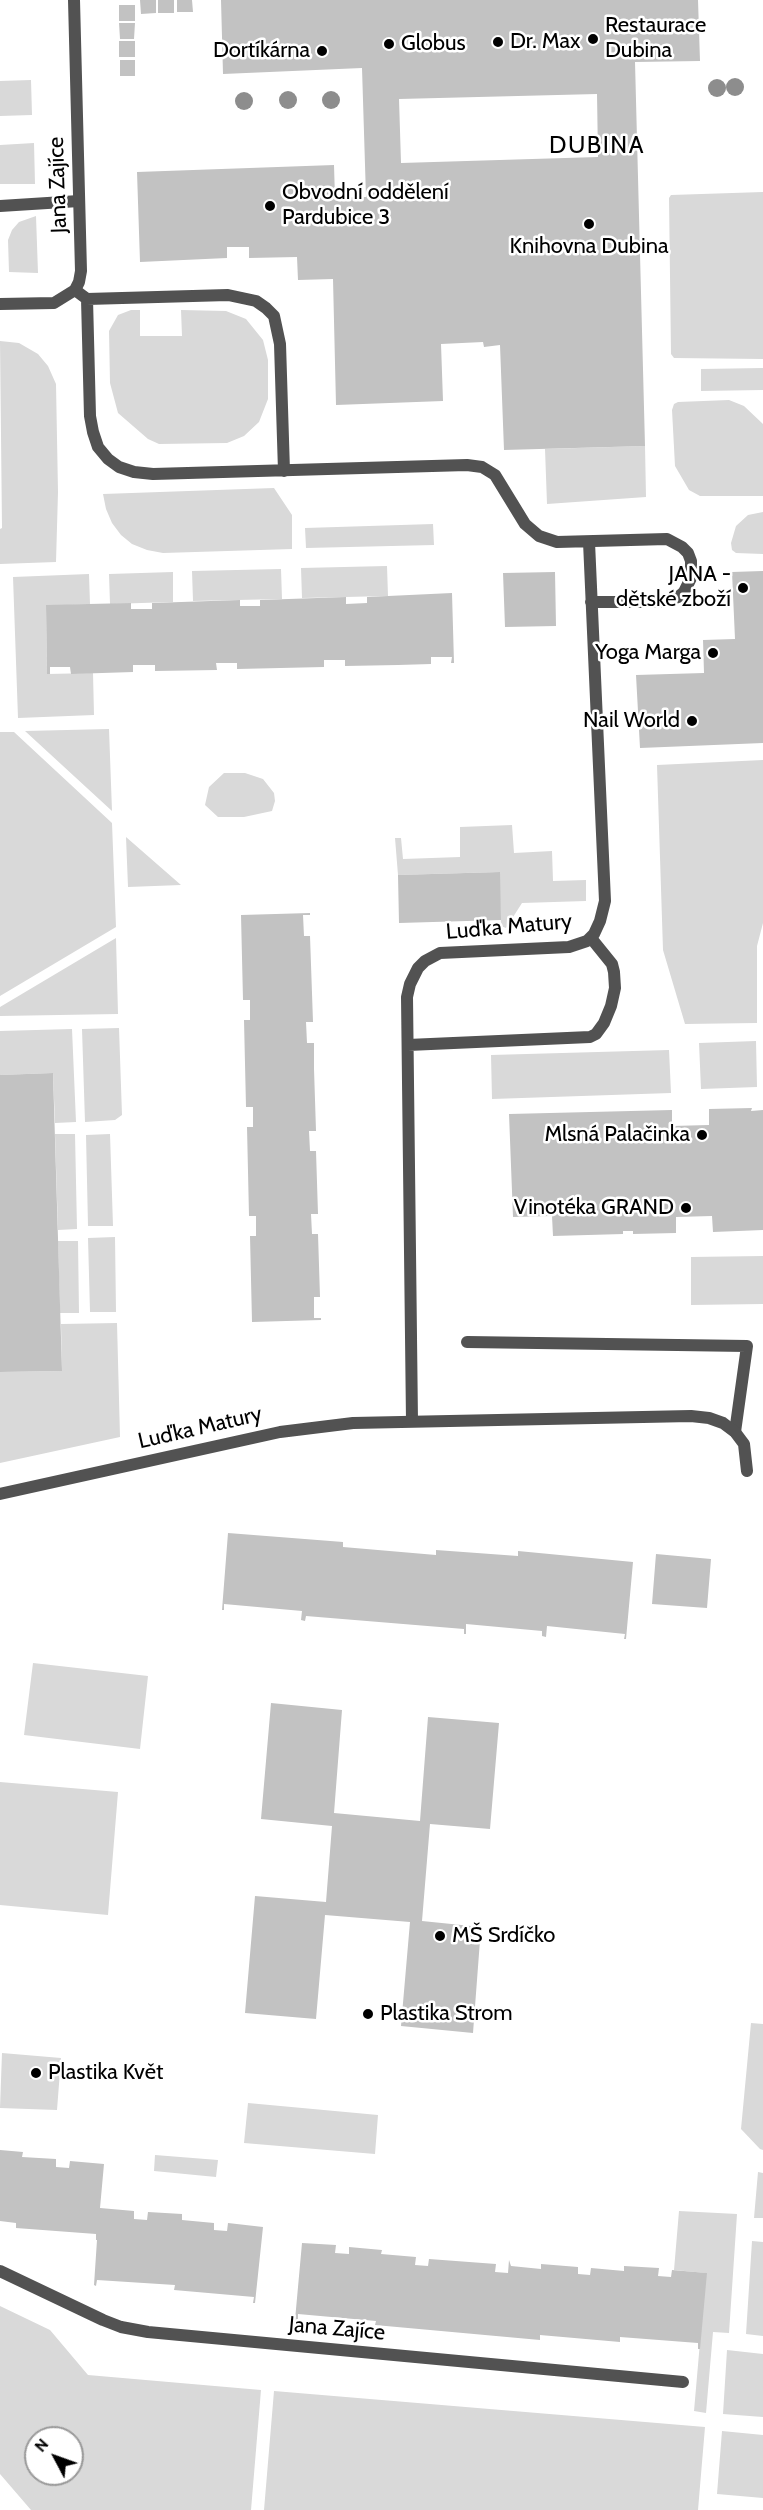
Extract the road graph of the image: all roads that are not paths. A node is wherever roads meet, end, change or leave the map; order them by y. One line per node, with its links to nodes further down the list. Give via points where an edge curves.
1 (74, 0): 2 (street, Jana Zajíce)
2 (79, 201): 3 (street); 4 (street, Jana Zajíce, via 81,271)
3 (0, 206)
4 (75, 290): 5 (street); 6 (street, via 54,303)
5 (87, 299): 7 (street, via 90,416 98,447 108,459 118,467 153,474); 7 (street, via 228,295 256,301 266,308 274,316 280,344)
6 (0, 304)
7 (284, 471): 8 (street, via 482,467 495,475 525,524 539,536 557,542)
8 (589, 542): 9 (street, Luďka Matury); 9 (street, via 666,538 682,547 692,570 684,592 671,600)
9 (591, 602): 10 (street, Luďka Matury, via 605,901)
10 (591, 938): 11 (street, Luďka Matury, via 568,947 451,951 431,956 418,968 410,984); 11 (street, via 612,964 615,988 612,1006 596,1034)
11 (408, 1045): 13 (street, Luďka Matury)
12 (467, 1342): 14 (street, via 747,1346)
13 (412, 1421): 14 (street, Luďka Matury, via 691,1416 723,1423); 16 (street, Luďka Matury, via 280,1432)
14 (735, 1432): 15 (street, via 744,1444)
15 (747, 1471)
16 (0, 1494)
17 (0, 2271): 18 (street, Jana Zajíce, via 103,2320 148,2332)
18 (683, 2382)

